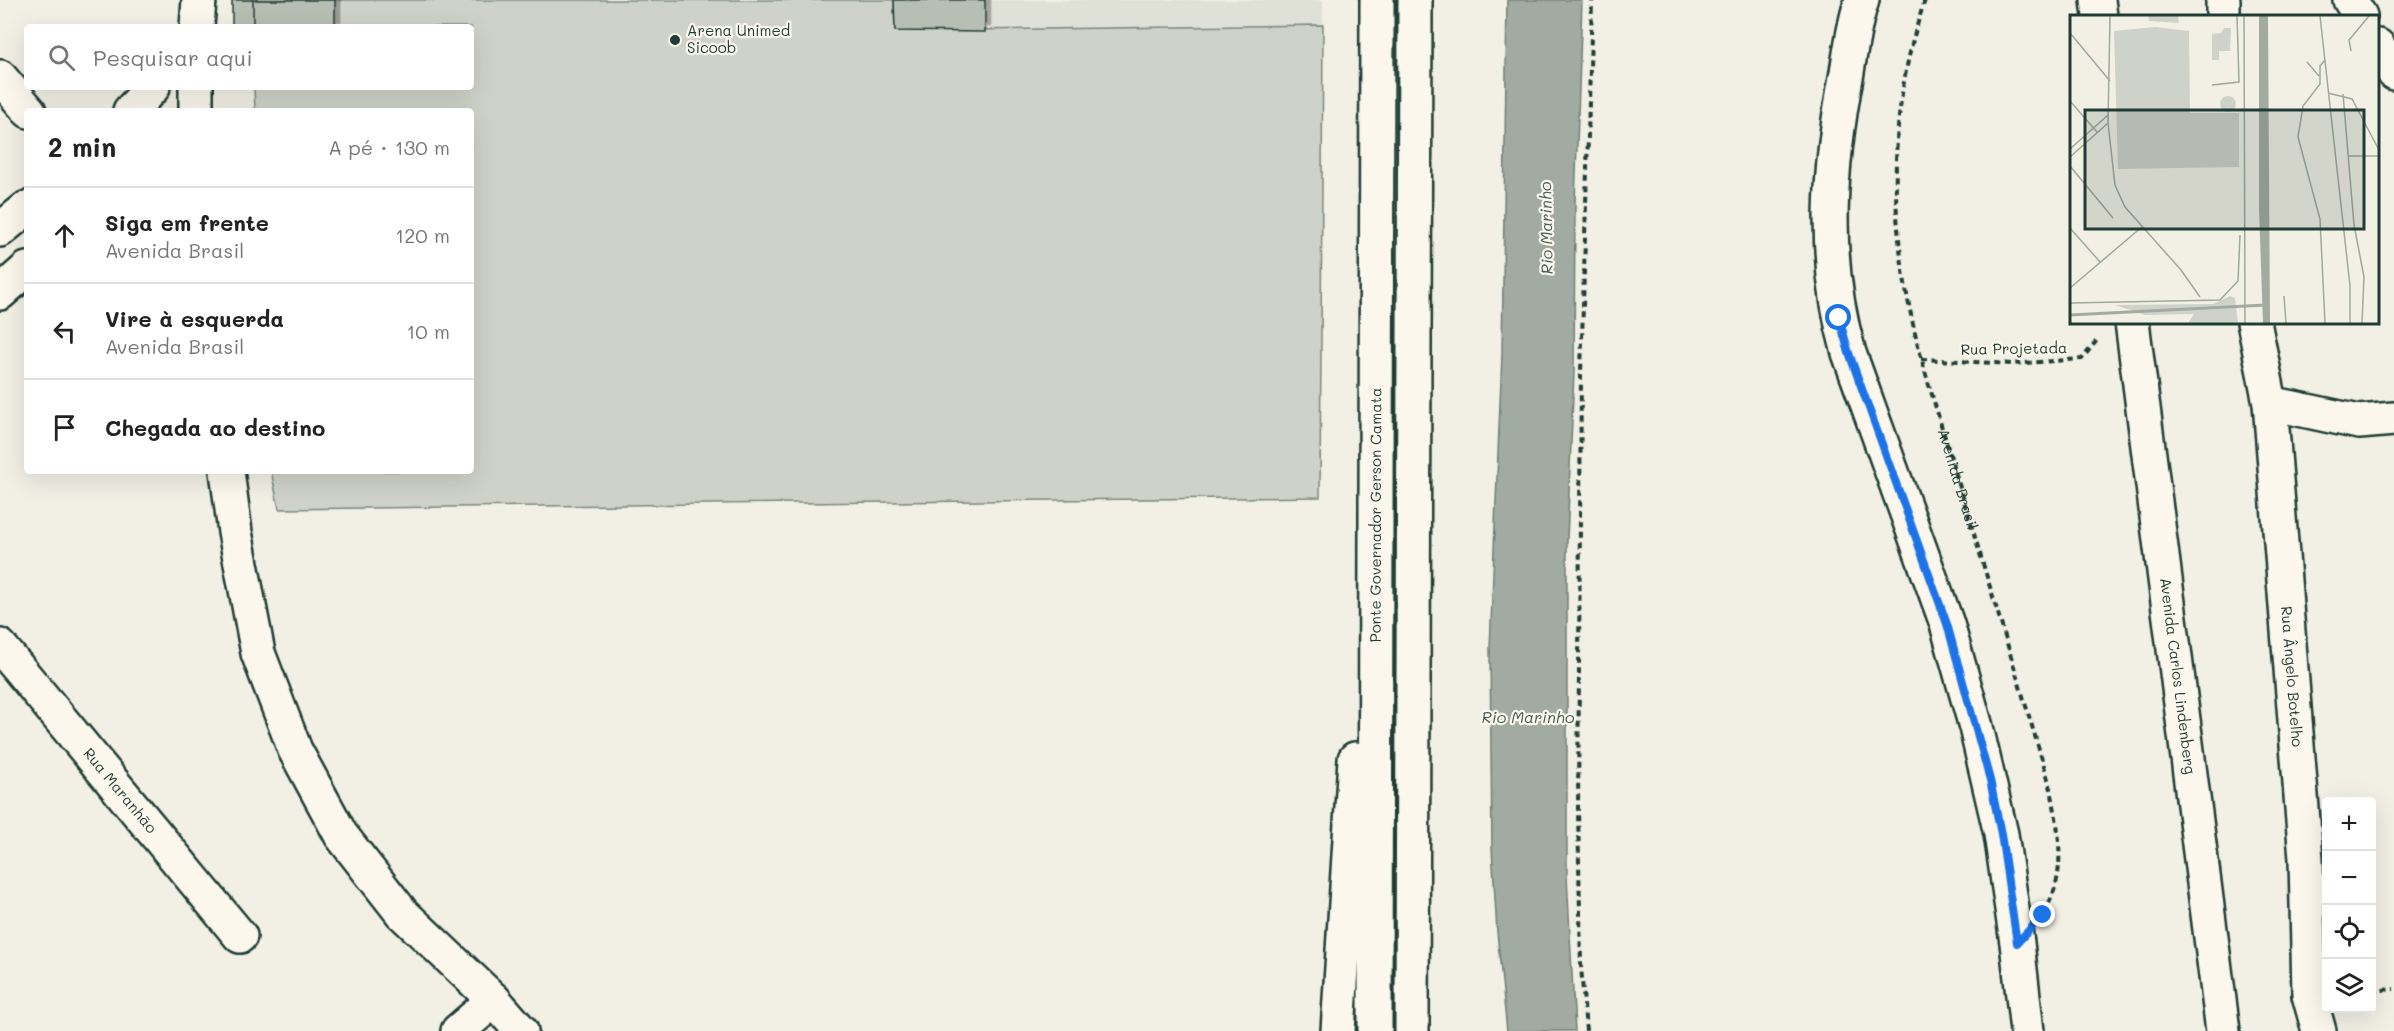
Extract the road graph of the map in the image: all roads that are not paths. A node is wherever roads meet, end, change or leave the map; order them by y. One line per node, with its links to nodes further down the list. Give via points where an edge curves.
1 (199, 0): 9 (main road)
2 (1377, 0): 26 (main road, Ponte Governador Gerson Camata)
3 (1415, 0): 35 (main road)
4 (1862, 0): 36 (main road, via 1842,100 1832,187 1831,255 1839,318 1951,636 1990,780 2001,834)
5 (2098, 0): 7 (main road)
6 (2350, 0): 8 (main road)
7 (2100, 15)
8 (2359, 15)
9 (197, 24)
10 (2379, 48): 11 (main road)
11 (2394, 73)
12 (0, 77): 15 (main road)
13 (150, 90): 16 (main road)
14 (196, 90): 17 (main road)
15 (26, 108)
16 (133, 108)
17 (196, 108)
18 (24, 210): 19 (main road)
19 (0, 230)
20 (24, 272): 21 (main road)
21 (0, 293)
22 (2254, 324): 24 (main road, Rua Ângelo Botelho)
23 (2132, 326): 37 (main road, Avenida Carlos Lindenberg)
24 (2270, 403): 25 (main road, via 2359,422); 38 (main road, Rua Ângelo Botelho, via 2306,859 2309,995)
25 (2394, 419)
26 (1376, 425): 33 (main road); 34 (main road, Ponte Governador Gerson Camata)
27 (227, 474): 30 (main road, via 258,653 295,750 341,835 402,913)
28 (0, 646): 29 (main road, Rua Maranhão)
29 (240, 936)
30 (494, 1000): 31 (main road); 32 (main road)
31 (458, 1031)
32 (521, 1031)
33 (1338, 1031)
34 (1375, 1031)
35 (1412, 1031)
36 (2027, 1031)
37 (2223, 1031)
38 (2319, 1031)

